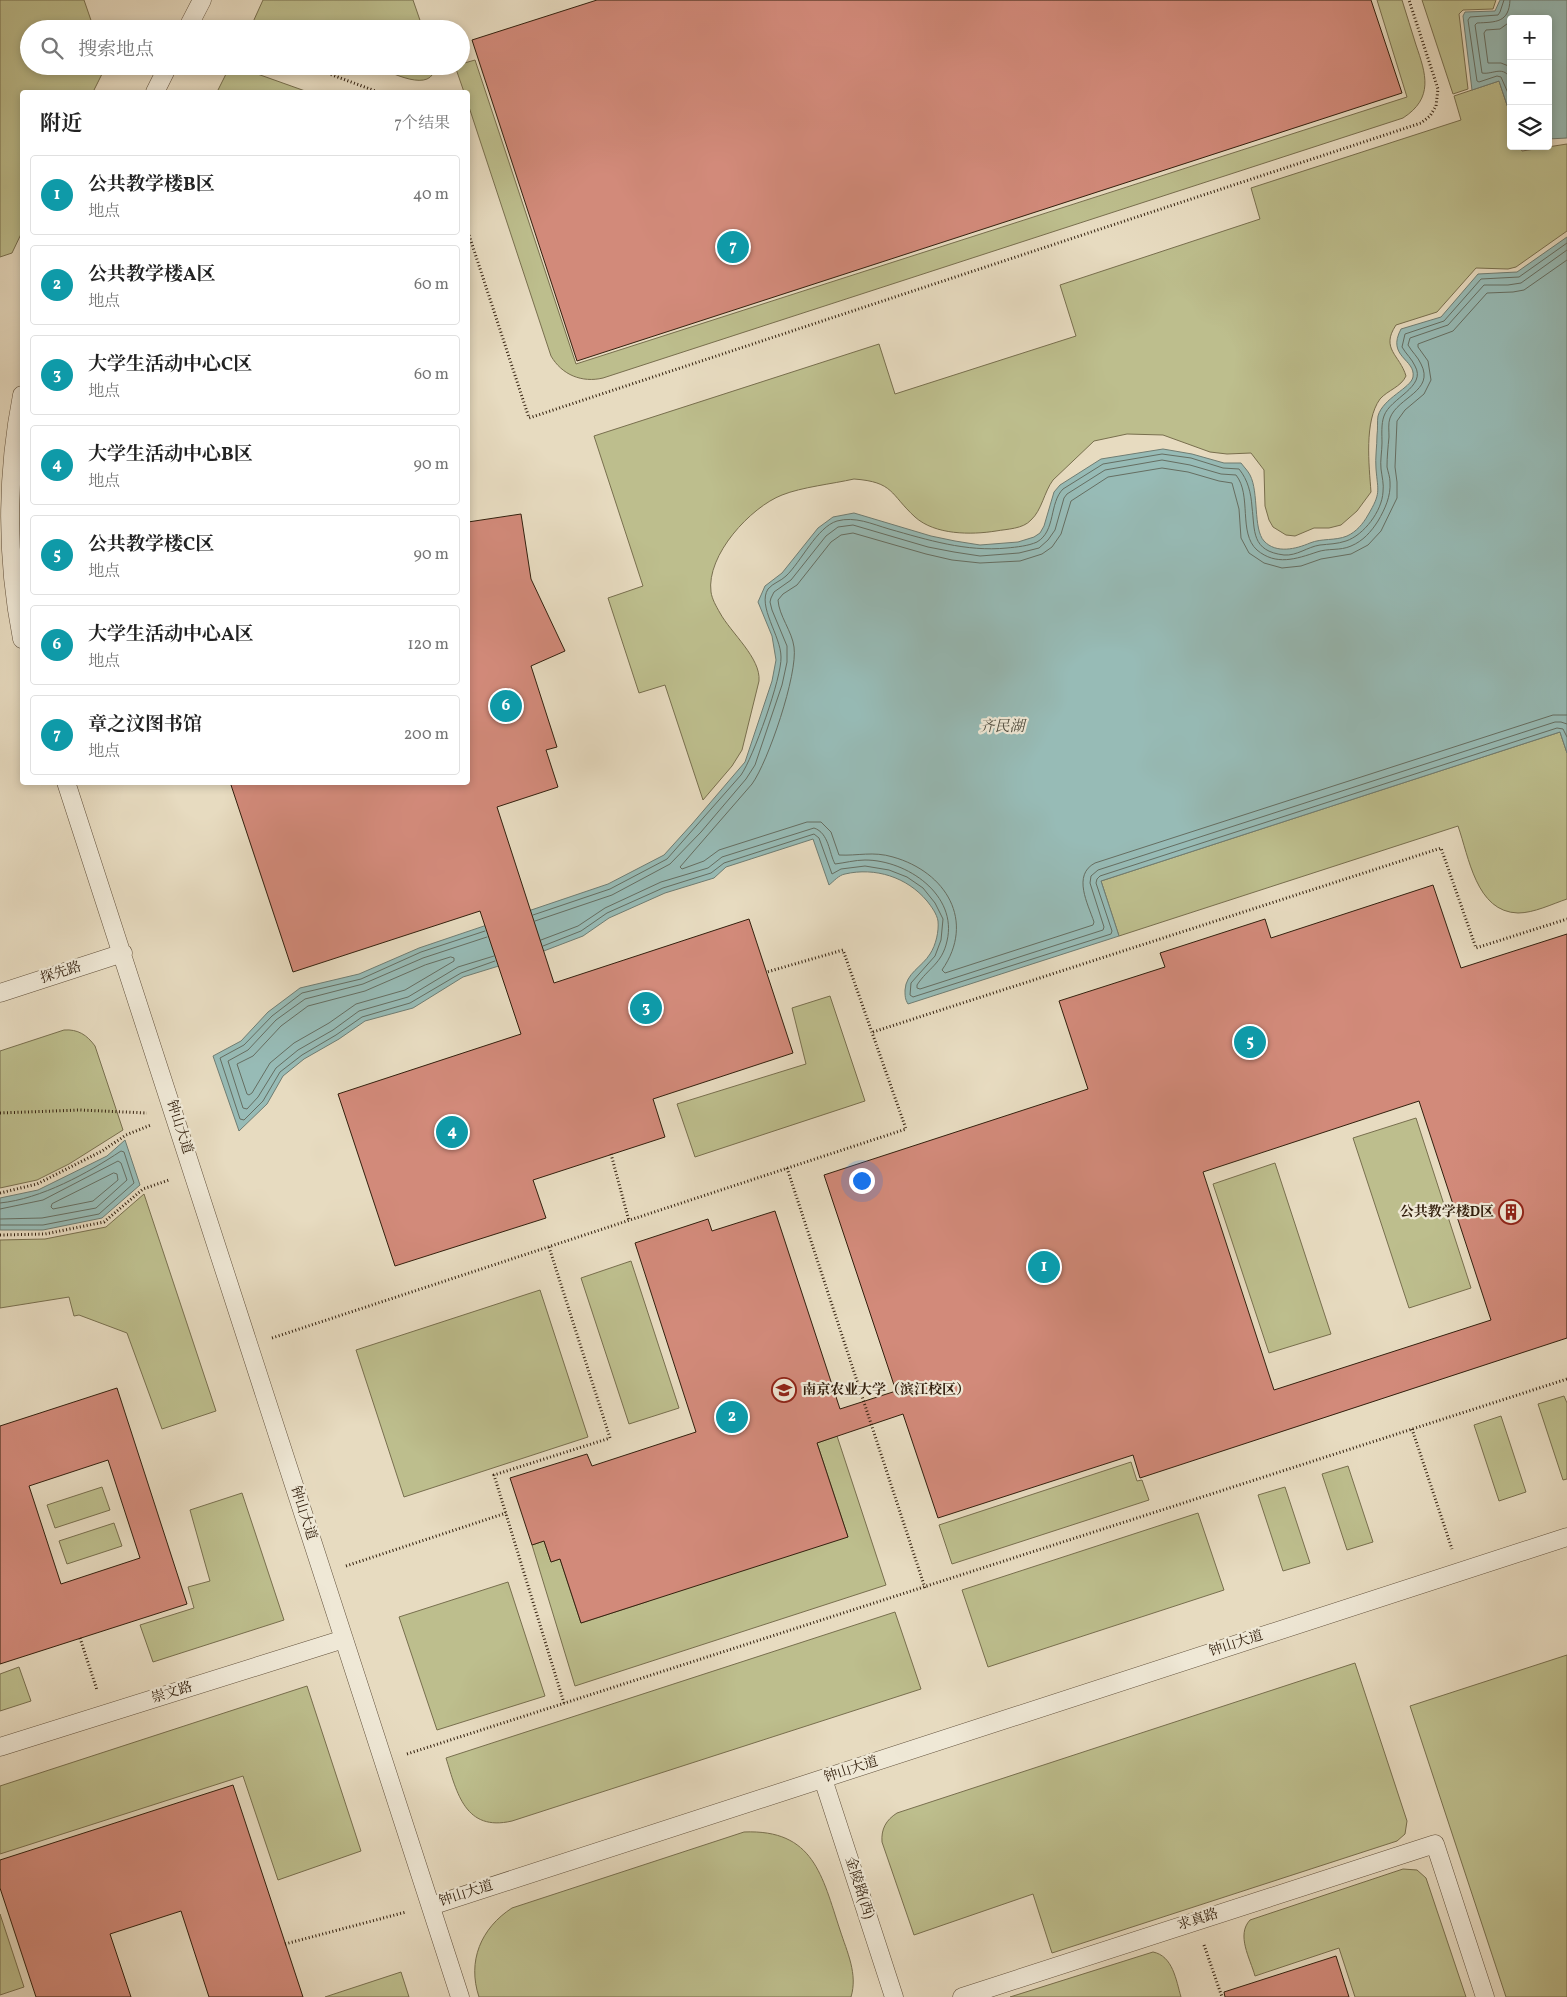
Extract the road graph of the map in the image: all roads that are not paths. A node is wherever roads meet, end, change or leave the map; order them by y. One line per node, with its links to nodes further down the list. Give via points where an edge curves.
1 (202, 0): 2 (lane)
2 (192, 20)
3 (164, 75): 4 (lane)
4 (156, 90)
5 (20, 406): 6 (lane, via 9,519 11,564)
6 (20, 625)
7 (67, 785): 8 (lane, 钟山大道)
8 (123, 953): 9 (lane, 探先路); 11 (lane, 钟山大道)
9 (0, 993)
10 (1567, 1538): 13 (lane, 钟山大道)
11 (344, 1639): 12 (lane, 崇文路); 14 (lane, 钟山大道)
12 (0, 1747)
13 (823, 1779): 14 (lane, 钟山大道); 16 (lane, 金陵路(西))
14 (431, 1906): 15 (lane)
15 (460, 1997)
16 (894, 1997)
17 (962, 1997): 18 (lane, 求真路, via 1435,1844)
18 (1485, 1997)

